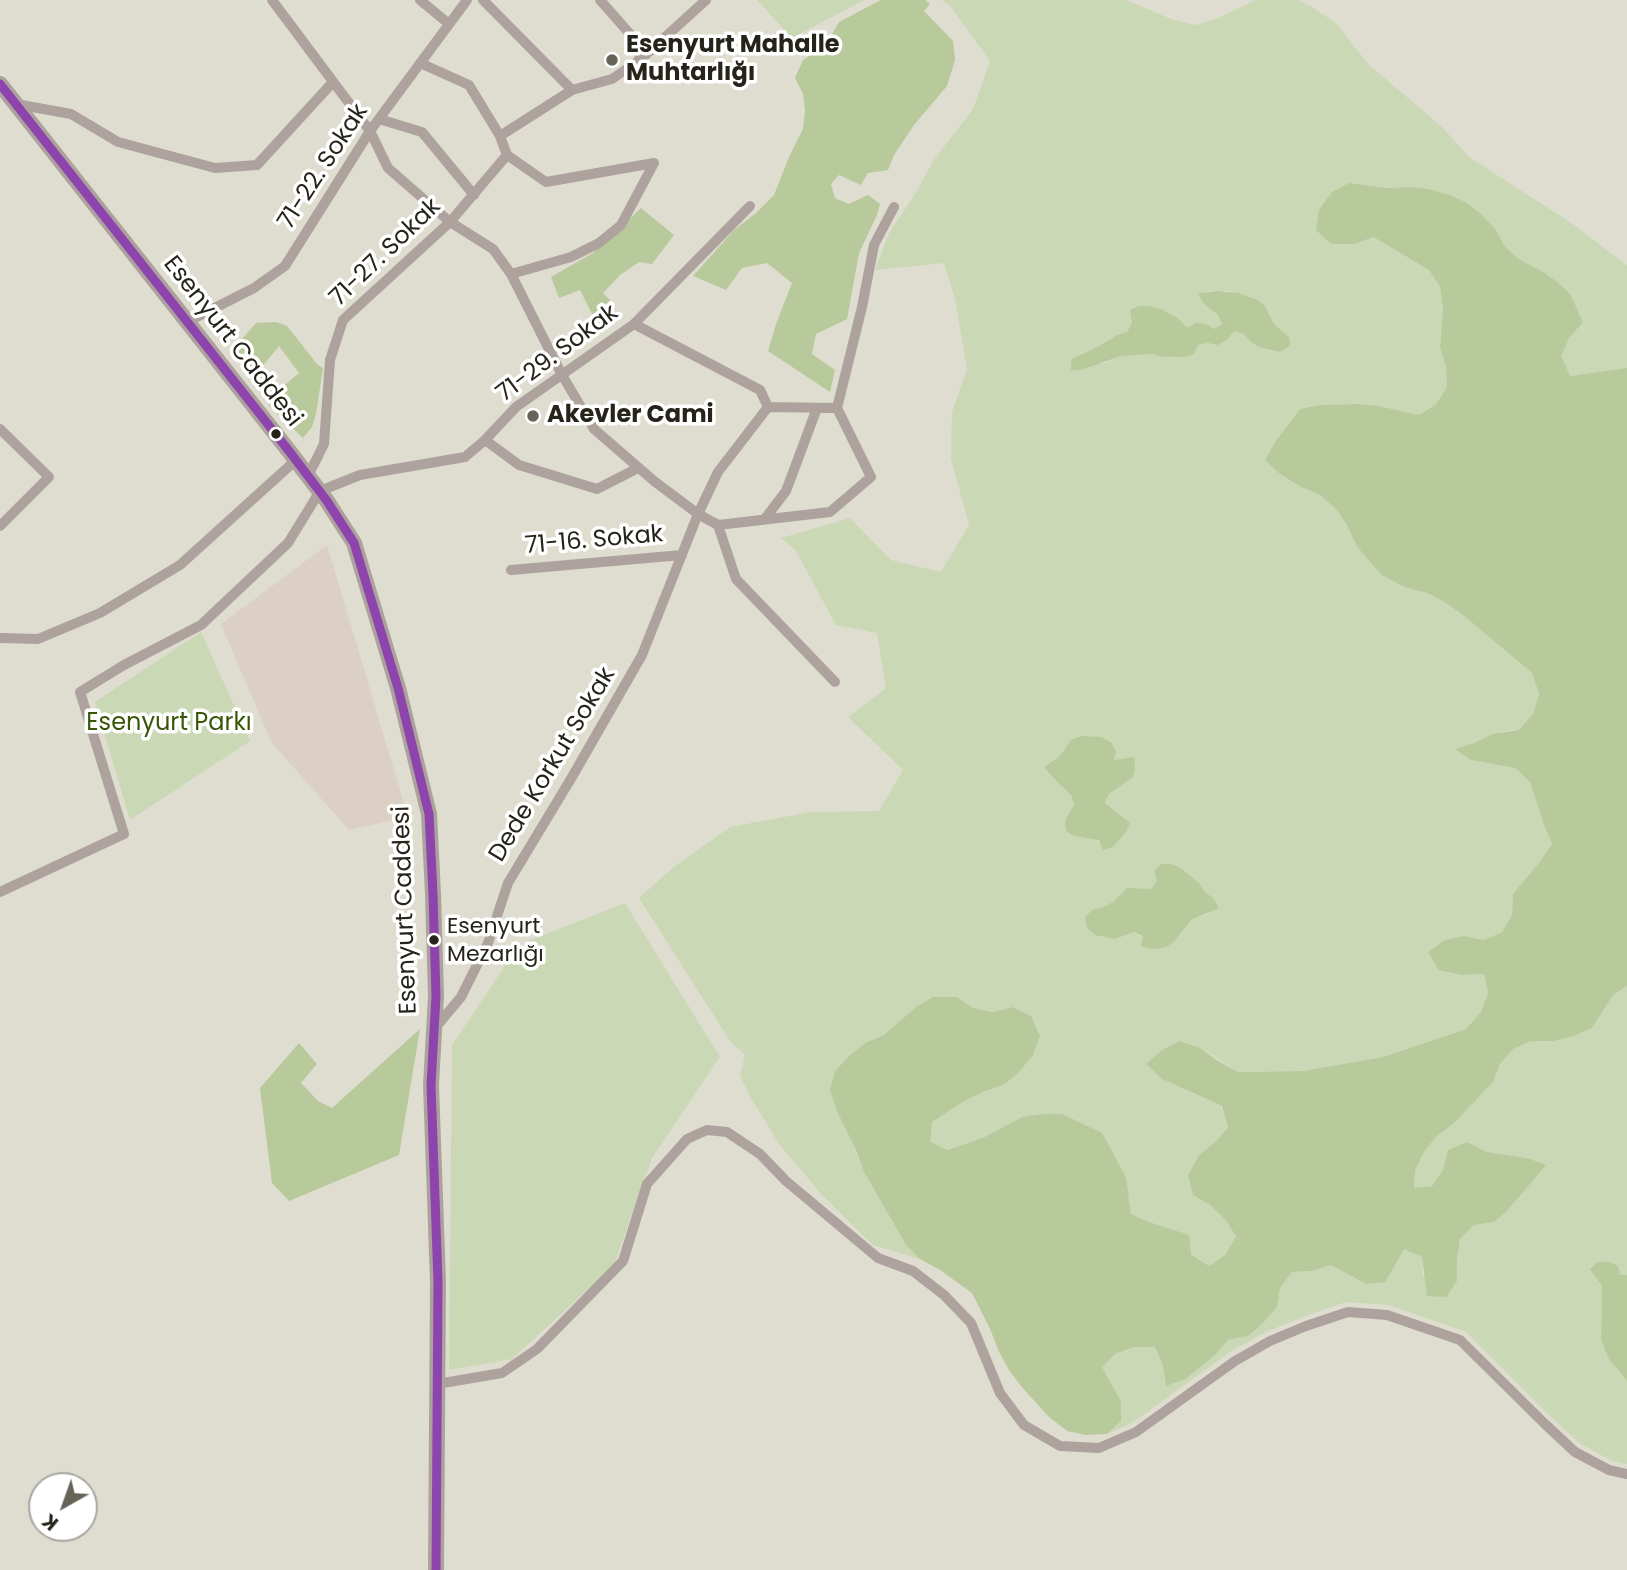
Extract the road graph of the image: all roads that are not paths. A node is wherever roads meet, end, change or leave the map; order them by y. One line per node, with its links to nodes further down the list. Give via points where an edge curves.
1 (272, 0): 10 (street)
2 (420, 0): 7 (street)
3 (467, 0): 7 (street, 71-22. Sokak)
4 (483, 0): 12 (street)
5 (600, 0): 8 (street, via 630,34)
6 (706, 0): 8 (street)
7 (449, 24): 9 (street, 71-22. Sokak)
8 (641, 59): 12 (street, via 612,79)
9 (420, 63): 14 (street, 71-22. Sokak); 16 (street, via 469,85)
10 (334, 82): 13 (street, via 257,165 225,168 118,142 71,114); 15 (street)
11 (0, 84): 13 (street, Esenyurt Caddesi)
12 (572, 90): 16 (street)
13 (16, 104): 23 (street, Esenyurt Caddesi)
14 (379, 119): 15 (street, 71-22. Sokak); 18 (street, via 422,132)
15 (370, 131): 21 (street, via 388,168); 23 (street, 71-22. Sokak, via 285,266 254,288)
16 (500, 136): 17 (street)
17 (507, 155): 18 (street, 71-27. Sokak); 22 (street, via 546,182 654,163 621,225 599,243 571,257)
18 (474, 195): 21 (street, 71-27. Sokak)
19 (750, 206): 24 (street, 71-29. Sokak)
20 (894, 207): 28 (street, via 874,245)
21 (450, 222): 22 (street, via 493,249); 33 (street, 71-27. Sokak, via 343,320 330,360 324,444)
22 (512, 274): 25 (street)
23 (187, 322): 31 (street, Esenyurt Caddesi)
24 (634, 324): 25 (street, 71-29. Sokak); 26 (street, via 760,390)
25 (562, 375): 30 (street, 71-29. Sokak, via 516,407); 32 (street, via 594,429)
26 (768, 407): 27 (street); 35 (street, Dede Korkut Sokak, via 718,471)
27 (817, 408): 28 (street); 36 (street, via 786,491)
28 (838, 408): 36 (street, via 871,477 830,512)
29 (0, 429): 38 (street, via 49,477)
30 (485, 440): 32 (street, via 519,465 597,489); 34 (street, 71-29. Sokak, via 465,457 360,475)
31 (296, 460): 33 (street, Esenyurt Caddesi); 41 (street, via 180,565 112,606 38,639)
32 (638, 468): 35 (street)
33 (308, 476): 34 (street, Esenyurt Caddesi)
34 (320, 491): 43 (street, via 288,543 201,625 80,692 124,834); 44 (street, Esenyurt Caddesi, via 354,543 398,688 429,814)
35 (698, 514): 37 (street); 39 (street, Dede Korkut Sokak)
36 (764, 520): 37 (street)
37 (718, 524): 42 (street, via 736,579)
38 (0, 526)
39 (682, 555): 40 (street, 71-16. Sokak); 44 (street, Dede Korkut Sokak, via 642,655 508,883 488,943 461,997)
40 (511, 570)
41 (0, 638)
42 (835, 682)
43 (0, 892)
44 (434, 1031): 45 (street, Esenyurt Caddesi, via 431,1085)
45 (438, 1384): 46 (street, via 502,1373 537,1349 623,1261 647,1184 687,1139 707,1130 727,1132 760,1154 878,1258 913,1271 944,1295 971,1323 1000,1393 1024,1425 1060,1446 1099,1448 1136,1432 1236,1360 1306,1325 1348,1312 1387,1315 1460,1340 1575,1452); 47 (street, Esenyurt Caddesi)
46 (1627, 1474)
47 (436, 1570)

